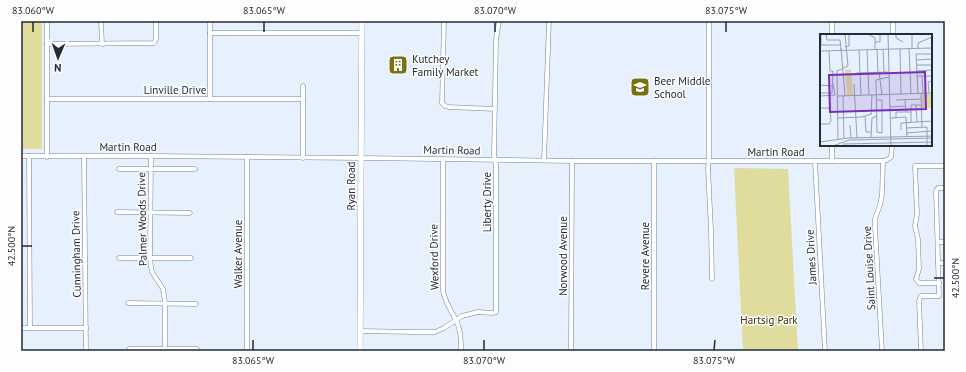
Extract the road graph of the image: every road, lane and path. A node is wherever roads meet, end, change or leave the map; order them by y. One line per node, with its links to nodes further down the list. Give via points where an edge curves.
1 (47, 21): 16 (street)
2 (102, 21): 17 (street)
3 (156, 21): 17 (street, via 156,42 152,44)
4 (210, 21): 12 (street)
5 (362, 21): 13 (main road, Ryan Road)
6 (444, 21): 22 (street, via 442,103 454,108)
7 (499, 21): 22 (street, Liberty Drive, via 496,40)
8 (549, 21): 35 (street)
9 (709, 21): 38 (street)
10 (832, 21): 14 (street)
11 (893, 21): 15 (street)
12 (210, 33): 13 (street); 20 (street)
13 (362, 33): 32 (main road, Ryan Road)
14 (832, 34)
15 (893, 34)
16 (47, 44): 17 (street); 19 (street)
17 (102, 44)
18 (303, 86): 21 (street)
19 (47, 99): 20 (street, Linville Drive); 28 (street)
20 (210, 99): 21 (street, Linville Drive)
21 (303, 99): 31 (street)
22 (495, 109): 34 (street, Liberty Drive)
23 (832, 146): 40 (street)
24 (892, 146): 41 (street, via 891,157)
25 (21, 156): 26 (street, Martin Road)
26 (28, 156): 28 (street, Martin Road); 64 (street)
27 (151, 156): 29 (street, Martin Road); 30 (street, Martin Road); 44 (street, Palmer Woods Drive)
28 (47, 157): 29 (street, Martin Road)
29 (84, 157): 65 (street, Cunningham Drive)
30 (247, 157): 31 (street, Martin Road); 71 (street, Walker Avenue)
31 (303, 158): 32 (street, Martin Road)
32 (361, 158): 33 (street, Martin Road); 66 (main road, Ryan Road)
33 (443, 160): 34 (street, Martin Road); 62 (street, Wexford Drive, via 443,291)
34 (494, 160): 35 (street, Martin Road); 62 (street, Liberty Drive, via 496,312 478,312)
35 (544, 160): 36 (street, Martin Road)
36 (572, 161): 37 (street, Martin Road); 74 (street, Norwood Avenue)
37 (654, 161): 38 (street, Martin Road); 75 (street, Revere Avenue)
38 (709, 161): 39 (street, Martin Road); 57 (street)
39 (815, 161): 40 (street, Martin Road); 76 (street, James Drive)
40 (832, 161): 41 (street, Martin Road)
41 (883, 161): 77 (street, Saint Louise Drive, via 882,195 875,219)
42 (945, 166): 58 (street, via 915,166 915,226 919,269 916,279 919,283)
43 (119, 168): 44 (street)
44 (150, 168): 45 (street); 48 (street, Palmer Woods Drive)
45 (195, 169)
46 (937, 189): 50 (street)
47 (117, 212): 48 (street)
48 (150, 212): 49 (street); 53 (street, Palmer Woods Drive)
49 (190, 213)
50 (938, 242): 51 (street); 55 (street)
51 (945, 242)
52 (119, 258): 53 (street)
53 (150, 258): 54 (street); 60 (street, Palmer Woods Drive, via 152,272 163,289)
54 (191, 258)
55 (938, 263): 56 (street); 58 (street)
56 (945, 263)
57 (712, 279)
58 (939, 283): 78 (street, via 939,296 921,298)
59 (128, 303): 60 (street)
60 (165, 303): 61 (street); 69 (street, Palmer Woods Drive)
61 (196, 304)
62 (456, 320): 66 (street, via 435,332); 73 (street, Wexford Drive, via 461,336)
63 (21, 328): 64 (street)
64 (30, 328): 65 (street)
65 (86, 328): 70 (street, Cunningham Drive)
66 (360, 331): 72 (main road, Ryan Road)
67 (129, 349): 69 (street)
68 (196, 349): 69 (street)
69 (165, 350)
70 (86, 351)
71 (247, 351)
72 (360, 351)
73 (461, 351)
74 (571, 351)
75 (654, 351)
76 (825, 351)
77 (882, 351)
78 (921, 351)

